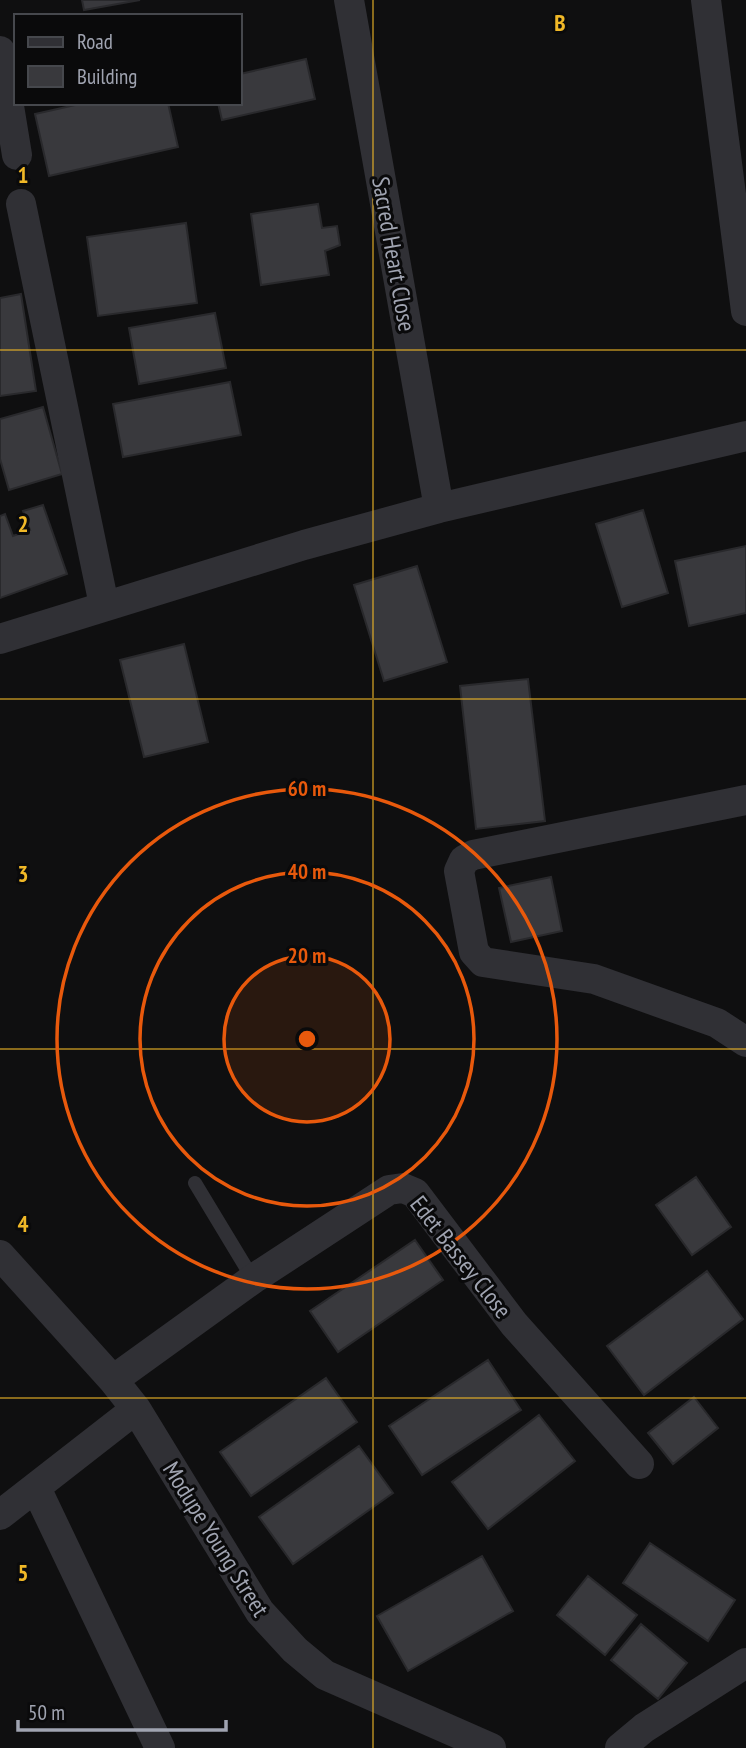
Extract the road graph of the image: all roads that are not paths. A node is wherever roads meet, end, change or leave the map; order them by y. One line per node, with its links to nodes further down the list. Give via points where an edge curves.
1 (349, 0): 8 (street, Sacred Heart Close)
2 (706, 0): 6 (street)
3 (0, 51): 4 (street)
4 (17, 155)
5 (21, 204): 9 (street)
6 (746, 311)
7 (746, 436): 8 (street)
8 (439, 508): 9 (street)
9 (104, 605): 10 (street)
10 (0, 639)
11 (746, 800): 12 (street, via 473,855 459,871 474,952 483,962 594,979 716,1023)
12 (746, 1042)
13 (195, 1183): 15 (lane)
14 (0, 1255): 16 (street, Modupe Young Street)
15 (253, 1279): 16 (street, Edet Bassey Close); 18 (street, Edet Bassey Close, via 388,1190 410,1190 514,1324)
16 (113, 1380): 17 (street, Modupe Young Street)
17 (136, 1409): 19 (street); 23 (street, Modupe Young Street, via 260,1612 295,1650 325,1675)
18 (639, 1464)
19 (36, 1488): 20 (street); 22 (street)
20 (0, 1515)
21 (746, 1663): 24 (street)
22 (160, 1748)
23 (491, 1748)
24 (620, 1748)

